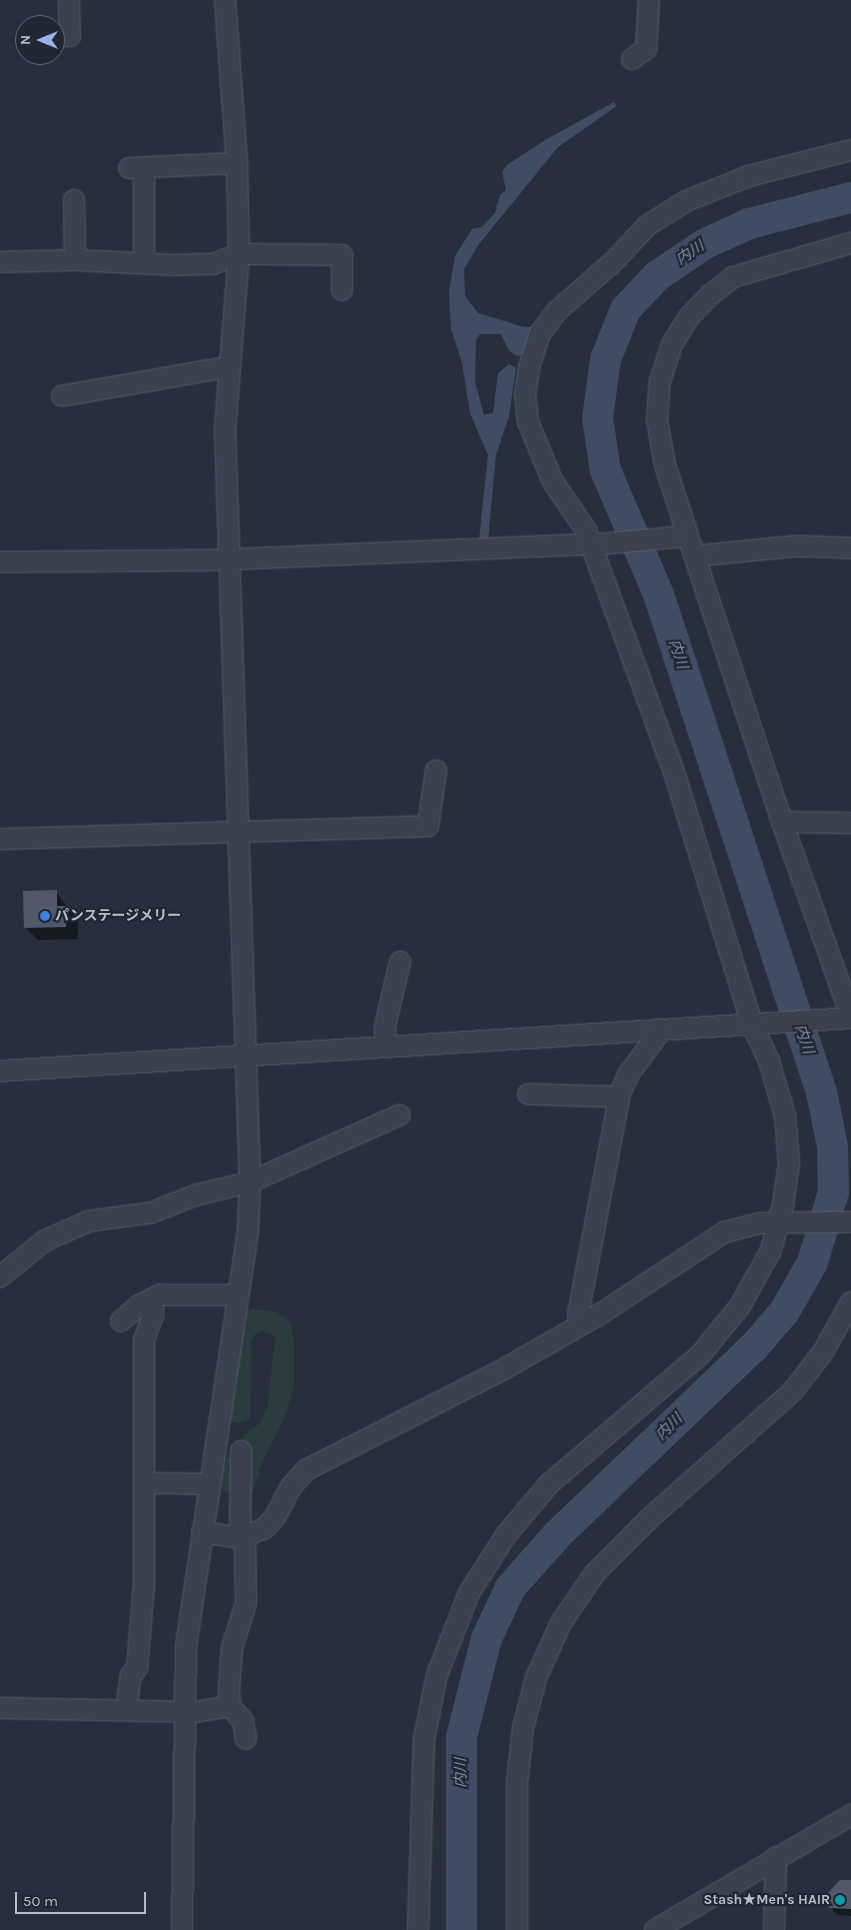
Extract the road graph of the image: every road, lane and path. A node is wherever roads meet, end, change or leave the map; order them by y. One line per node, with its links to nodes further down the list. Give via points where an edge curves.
1 (70, 0): 4 (street, via 70,36)
2 (225, 0): 7 (street)
3 (649, 0): 5 (street, via 646,49)
4 (65, 36)
5 (632, 59)
6 (851, 150): 18 (street, via 749,176 686,201 648,225 613,262 557,311 540,334 530,364 525,395 528,422 553,482)
7 (238, 163): 10 (street); 13 (street, via 137,168)
8 (74, 200): 11 (street)
9 (851, 244): 17 (street, via 765,266 733,278 688,318 672,344 660,382 656,420)
10 (239, 254): 13 (street, via 213,264); 14 (street, via 342,256); 15 (street)
11 (75, 260): 12 (street); 13 (street)
12 (0, 262)
13 (144, 263)
14 (342, 290)
15 (229, 367): 16 (street); 21 (street, via 225,430)
16 (62, 396)
17 (683, 538): 18 (street); 20 (street)
18 (597, 544): 21 (street); 30 (street)
19 (851, 548): 20 (street, via 797,546)
20 (695, 556): 24 (street)
21 (230, 559): 22 (street); 26 (street)
22 (0, 562)
23 (436, 771): 26 (street, via 428,826)
24 (782, 822): 25 (street); 29 (street)
25 (851, 823)
26 (239, 830): 27 (street); 33 (street)
27 (0, 839)
28 (400, 962): 32 (street, via 385,1026)
29 (849, 1017): 30 (street)
30 (756, 1024): 31 (street); 40 (street, via 785,1116 789,1163)
31 (662, 1029): 32 (street); 36 (street, via 628,1075)
32 (385, 1046): 33 (street)
33 (247, 1055): 34 (street); 38 (street)
34 (0, 1070)
35 (528, 1094): 36 (street)
36 (619, 1097): 46 (street, via 578,1315)
37 (400, 1115): 38 (street)
38 (250, 1182): 41 (street, via 196,1195 150,1213 89,1221 44,1241); 42 (street, via 248,1230)
39 (851, 1222): 40 (street)
40 (781, 1223): 46 (street, via 725,1232); 60 (street, via 771,1250 740,1306 700,1355 550,1483 506,1534 469,1593 438,1675 424,1739)
41 (0, 1277)
42 (238, 1294): 43 (street, via 160,1295); 49 (street)
43 (153, 1300): 45 (street, via 138,1306); 48 (street, via 153,1315 144,1340)
44 (851, 1302): 61 (street, via 823,1352 793,1391 644,1524 595,1573 561,1623 536,1678 523,1728 517,1784)
45 (121, 1321)
46 (580, 1325): 51 (street, via 470,1387 306,1470 264,1529)
47 (241, 1451): 51 (street)
48 (145, 1483): 49 (street); 54 (street, via 144,1584 138,1658 137,1668 131,1675)
49 (209, 1484): 50 (street)
50 (202, 1532): 51 (street); 55 (street, via 186,1646)
51 (242, 1537): 52 (street, via 247,1589 232,1648)
52 (230, 1706): 55 (street); 56 (street, via 243,1721)
53 (0, 1708): 54 (street)
54 (126, 1710): 55 (street)
55 (184, 1713): 59 (street)
56 (246, 1739)
57 (851, 1815): 58 (street)
58 (776, 1856): 62 (street); 63 (street)
59 (182, 1930)
60 (418, 1930)
61 (517, 1930)
62 (654, 1930)
63 (774, 1930)

